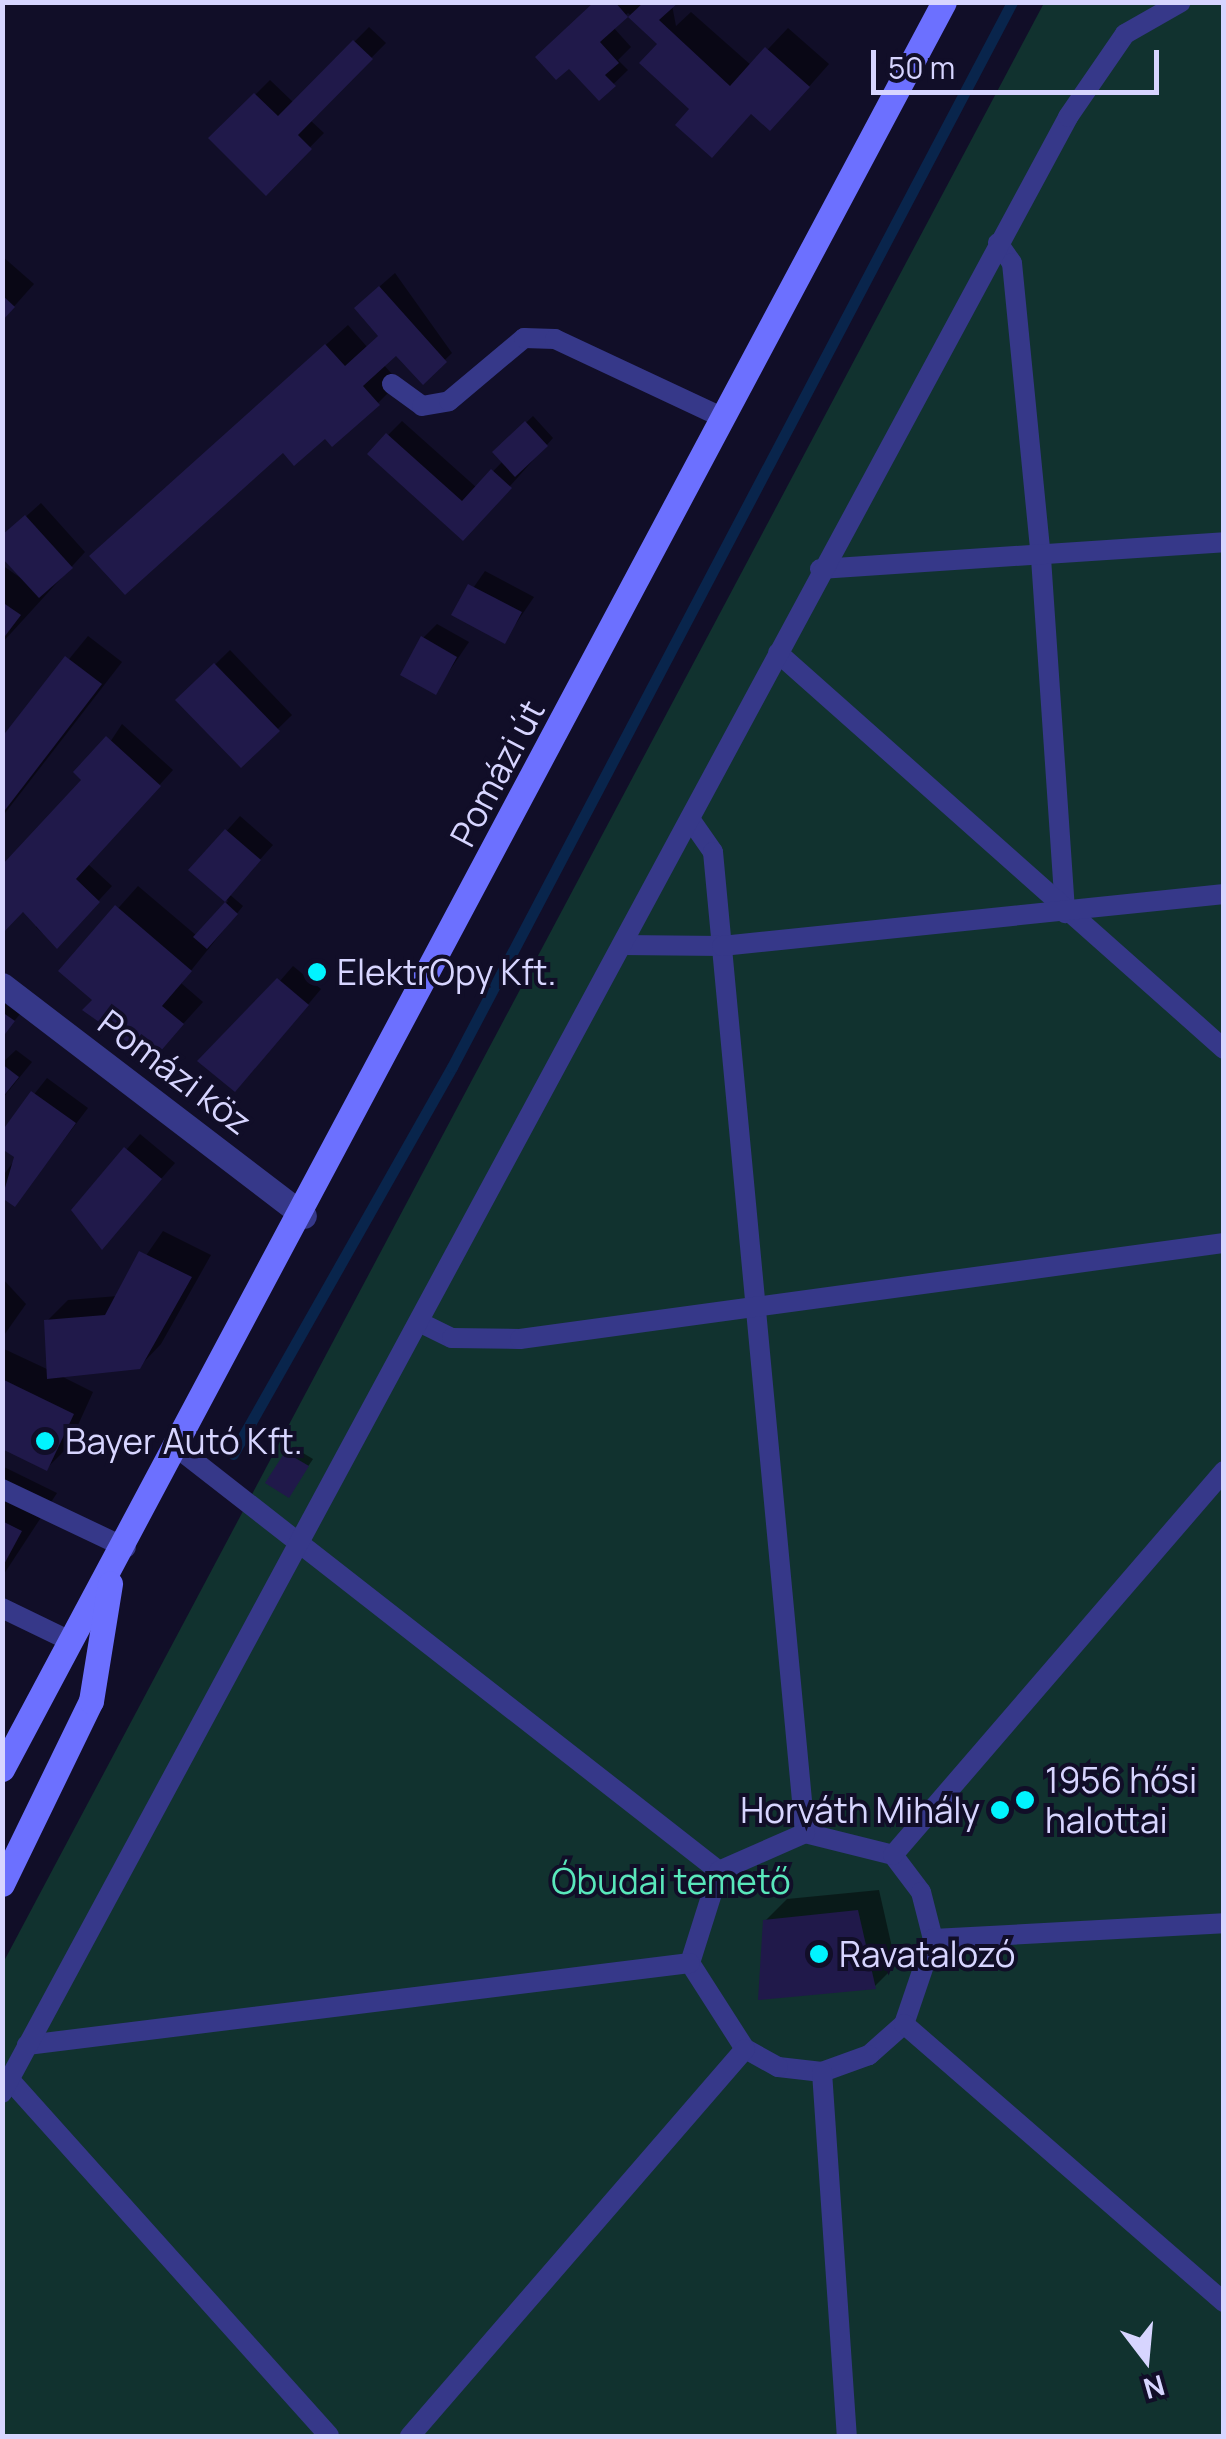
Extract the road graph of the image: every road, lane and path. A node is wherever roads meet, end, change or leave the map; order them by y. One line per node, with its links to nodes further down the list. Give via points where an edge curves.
1 (944, 2): 5 (street, Pomázi út)
2 (1181, 2): 3 (lane, via 1124,34)
3 (998, 244): 7 (lane, via 1012,263); 8 (lane)
4 (392, 384): 5 (lane, via 422,406 449,401 524,338 555,339)
5 (724, 418): 17 (street, Pomázi út)
6 (1224, 542): 7 (lane)
7 (1041, 558): 8 (lane); 12 (lane)
8 (820, 569): 9 (lane)
9 (778, 653): 10 (lane); 12 (lane)
10 (690, 820): 13 (lane); 14 (lane, via 713,852)
11 (1224, 894): 12 (lane)
12 (1064, 913): 14 (lane); 16 (lane)
13 (622, 946): 14 (lane); 20 (lane)
14 (722, 946): 19 (lane)
15 (2, 985): 17 (street, Pomázi köz)
16 (1224, 1049)
17 (304, 1216): 21 (street, Pomázi út)
18 (1224, 1243): 19 (lane)
19 (755, 1303): 20 (lane, via 520,1339 452,1338); 30 (lane)
20 (422, 1323): 24 (lane)
21 (180, 1450): 24 (lane); 25 (street, Pomázi út)
22 (1224, 1471): 31 (lane)
23 (2, 1488): 25 (lane)
24 (306, 1544): 32 (lane); 38 (lane)
25 (126, 1548): 26 (street, Pomázi út)
26 (111, 1574): 28 (street, Pomázi út); 33 (street, Pomázi út, via 91,1701)
27 (2, 1608): 28 (lane)
28 (72, 1642): 29 (street, Pomázi út)
29 (2, 1769)
30 (805, 1834): 31 (lane); 32 (lane)
31 (892, 1855): 35 (lane, via 921,1892)
32 (719, 1871): 36 (lane)
33 (2, 1884)
34 (1224, 1923): 35 (lane)
35 (933, 1939): 37 (lane)
36 (690, 1962): 38 (lane); 39 (lane)
37 (904, 2024): 40 (lane, via 869,2054); 42 (lane)
38 (26, 2045): 41 (lane)
39 (745, 2050): 40 (lane, via 778,2067); 44 (lane)
40 (822, 2072): 45 (lane)
41 (6, 2086): 43 (lane)
42 (1224, 2302)
43 (329, 2436)
44 (410, 2436)
45 (847, 2436)

